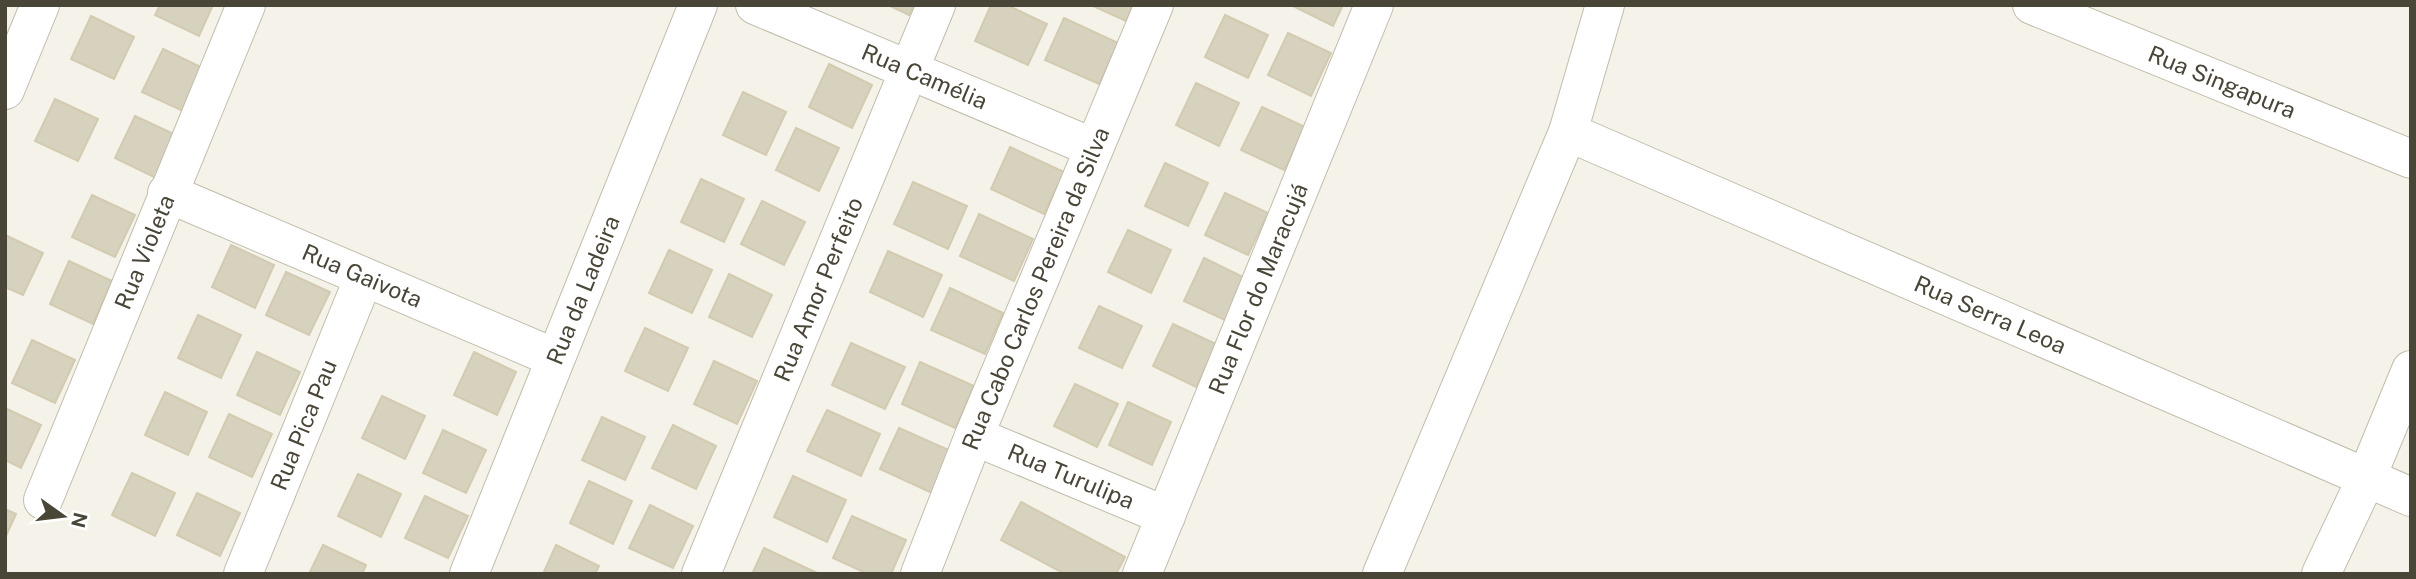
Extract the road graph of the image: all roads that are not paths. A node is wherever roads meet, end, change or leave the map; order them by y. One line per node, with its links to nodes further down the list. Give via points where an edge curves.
1 (40, 5): 11 (street)
2 (246, 5): 15 (street, Rua Violeta)
3 (698, 5): 17 (street, Rua da Ladeira)
4 (755, 5): 10 (street, Rua Camélia)
5 (936, 5): 10 (street, Rua Amor Perfeito)
6 (1154, 5): 13 (street, Rua Cabo Carlos Pereira da Silva)
7 (1374, 5): 23 (street, Rua Flor do Maracujá)
8 (1605, 5): 12 (street)
9 (2032, 5): 14 (street, Rua Singapura)
10 (909, 71): 13 (street, Rua Camélia); 26 (street, Rua Amor Perfeito)
11 (5, 89)
12 (1569, 132): 20 (street, Rua Serra Leoa); 29 (street)
13 (1094, 148): 19 (street, Rua Cabo Carlos Pereira da Silva)
14 (2411, 159)
15 (167, 194): 16 (street, Rua Gaivota); 22 (street, Rua Violeta)
16 (364, 277): 17 (street, Rua Gaivota); 24 (street, Rua Pica Pau)
17 (555, 358): 25 (street, Rua da Ladeira)
18 (2411, 370): 20 (street)
19 (974, 436): 23 (street, Rua Turulipa); 27 (street, Rua Cabo Carlos Pereira da Silva)
20 (2366, 479): 21 (street, Rua Serra Leoa); 30 (street)
21 (2411, 497)
22 (43, 500)
23 (1166, 516): 28 (street, Rua Flor do Maracujá)
24 (243, 574)
25 (469, 574)
26 (701, 574)
27 (920, 574)
28 (1142, 574)
29 (1382, 574)
30 (2321, 574)

